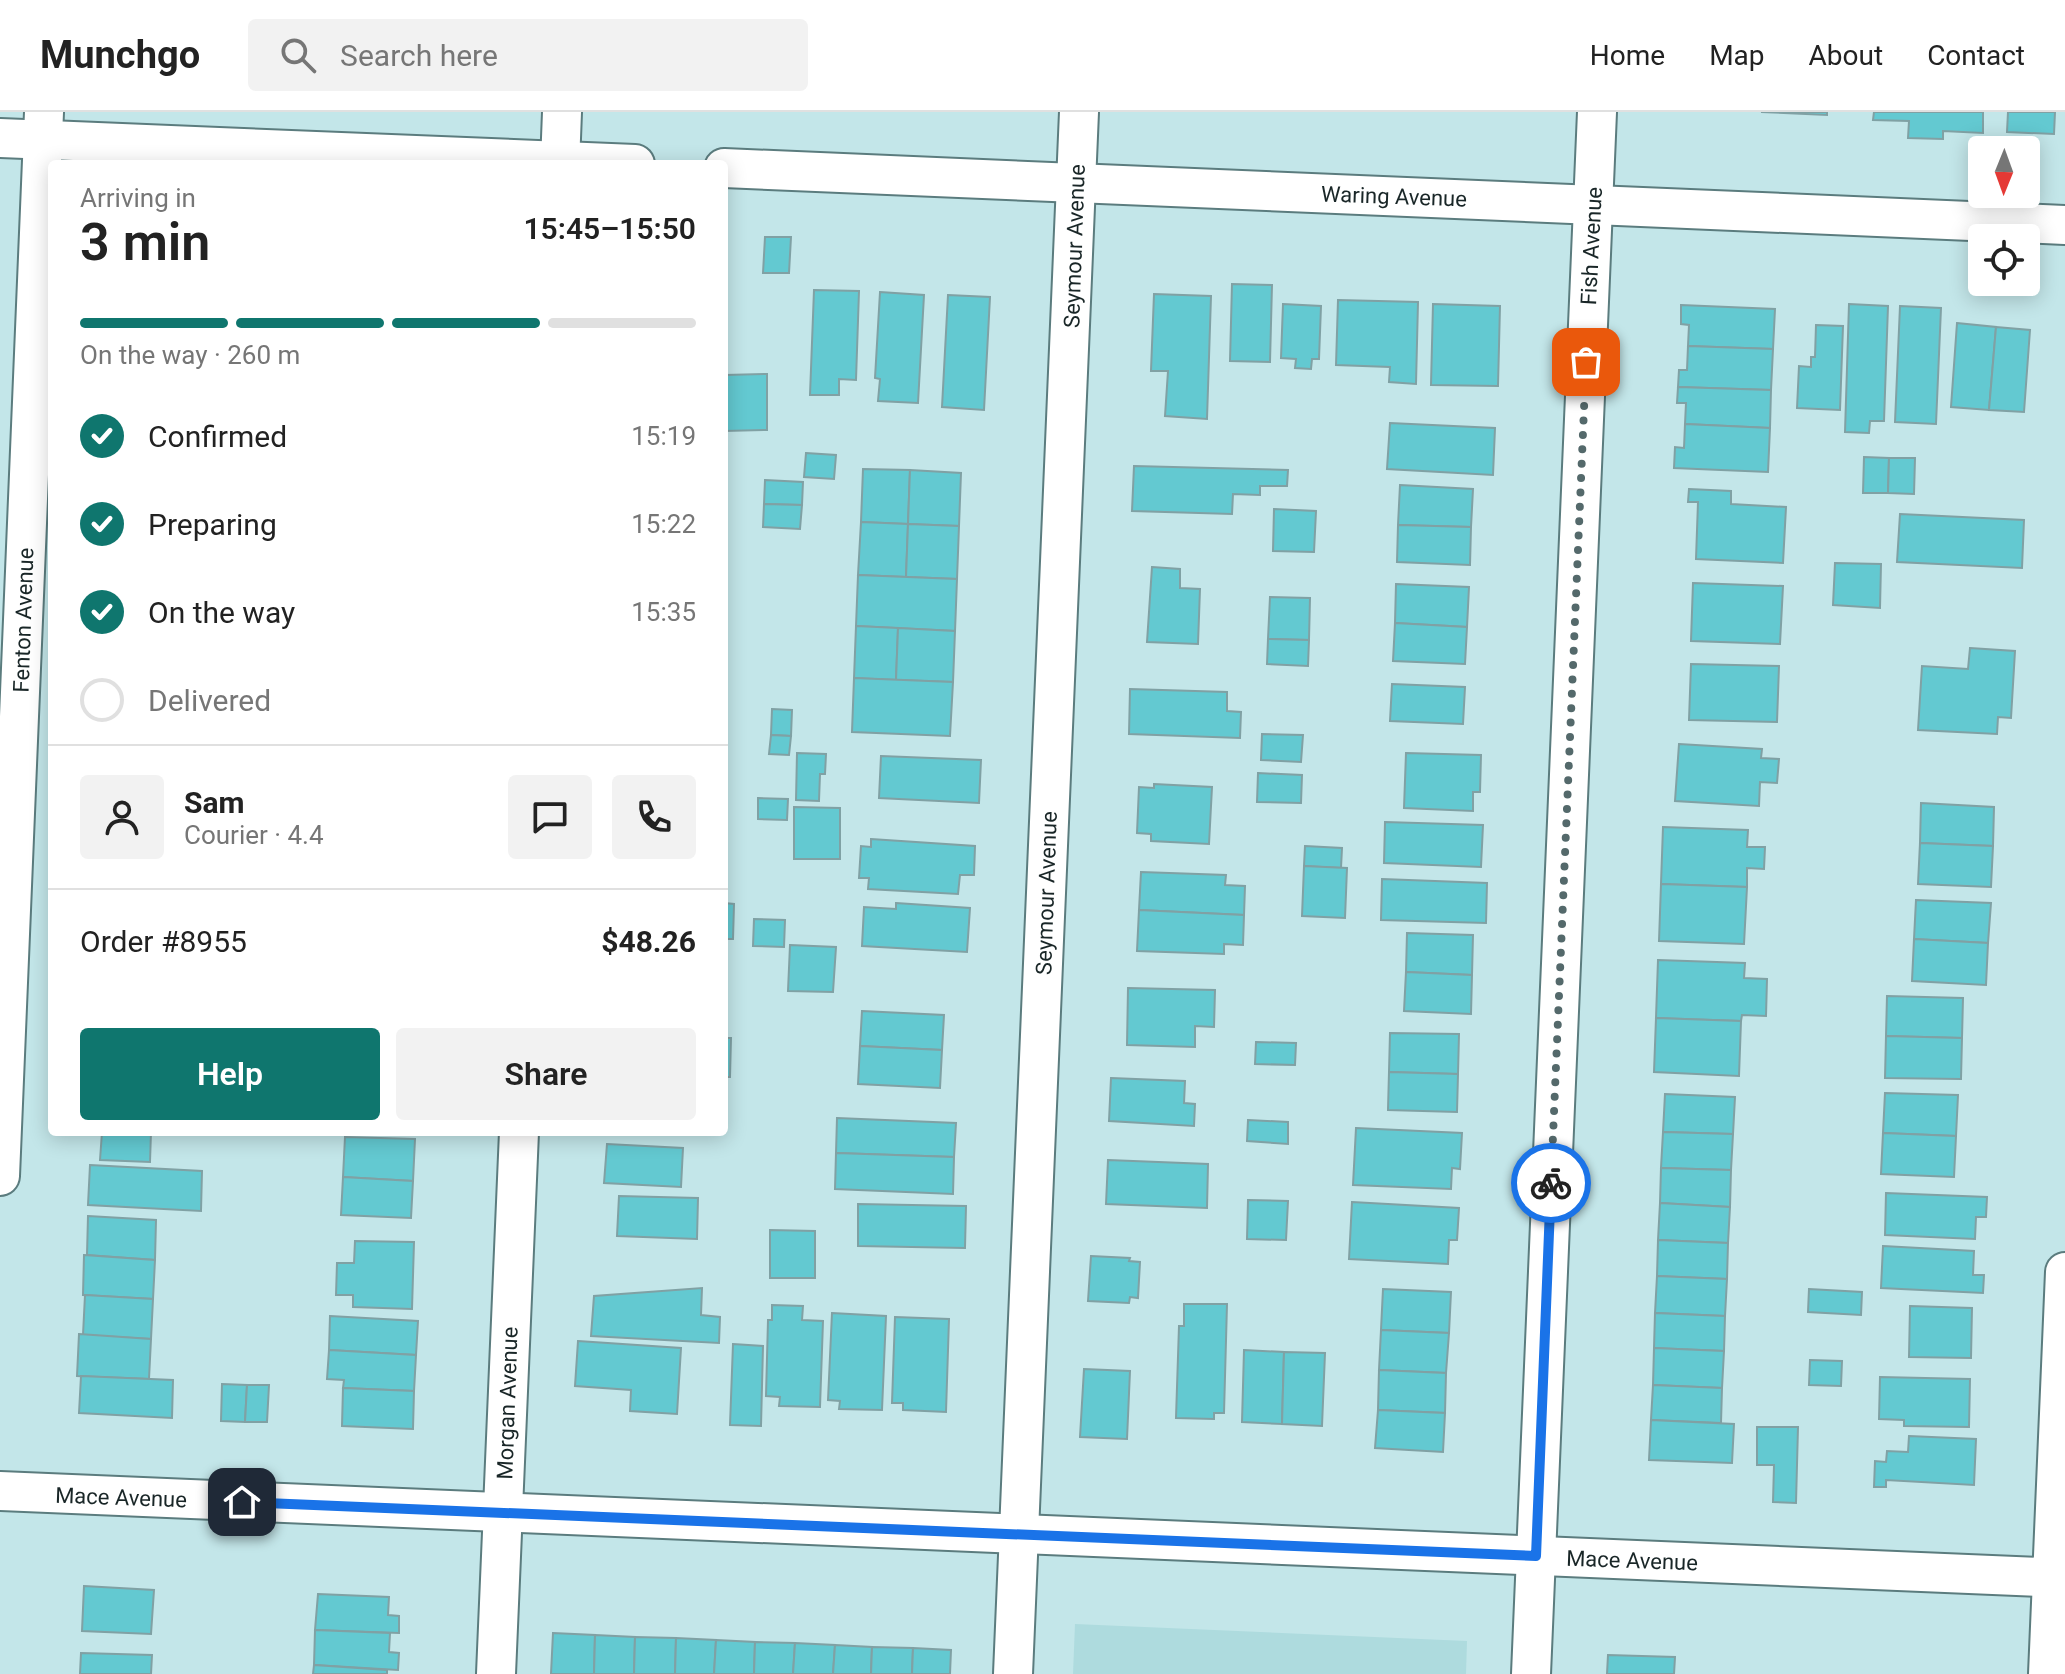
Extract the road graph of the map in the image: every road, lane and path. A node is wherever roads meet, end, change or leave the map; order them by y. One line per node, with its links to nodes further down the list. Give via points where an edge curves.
1 (562, 112): 7 (street)
2 (1079, 112): 9 (street, Seymour Avenue)
3 (1597, 112): 10 (street, Fish Avenue)
4 (44, 126): 5 (street); 6 (street); 13 (street, Fenton Avenue)
5 (0, 138)
6 (518, 160)
7 (560, 160)
8 (728, 168): 9 (street, Waring Avenue)
9 (1076, 183): 10 (street, Waring Avenue); 17 (street, Seymour Avenue)
10 (1592, 205): 11 (street, Waring Avenue); 18 (street, Fish Avenue)
11 (2065, 225)
12 (519, 1136): 16 (street, Morgan Avenue)
13 (0, 1176)
14 (2065, 1272): 19 (street)
15 (0, 1491): 16 (street, Mace Avenue)
16 (502, 1513): 17 (street, Mace Avenue); 20 (street, Morgan Avenue)
17 (1019, 1534): 18 (street, Mace Avenue); 21 (street, Seymour Avenue)
18 (1536, 1556): 19 (street, Mace Avenue); 22 (street, Fish Avenue)
19 (2059, 1578): 23 (street)
20 (496, 1674)
21 (1013, 1674)
22 (1531, 1674)
23 (2048, 1674)

